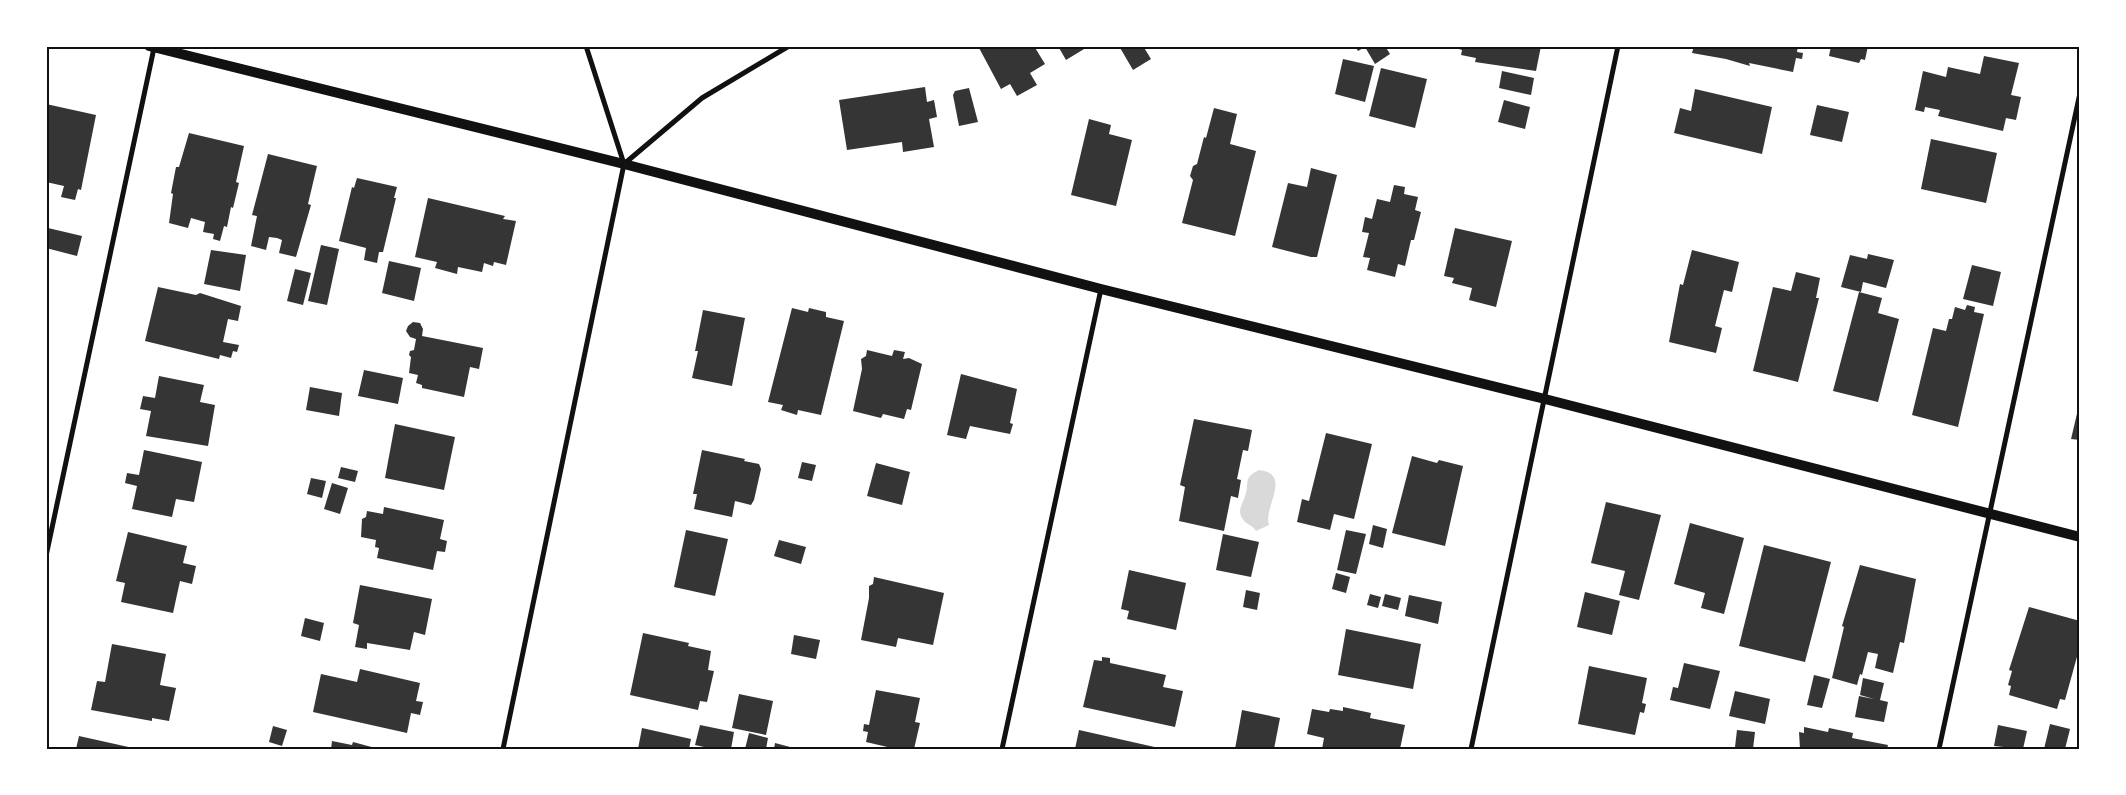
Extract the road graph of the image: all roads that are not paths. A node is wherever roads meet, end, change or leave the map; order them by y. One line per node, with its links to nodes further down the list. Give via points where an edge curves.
1 (586, 46): 6 (street)
2 (789, 46): 6 (street, via 702,98)
3 (1618, 46): 8 (street)
4 (151, 47): 6 (main road); 11 (street)
5 (2080, 92): 9 (street)
6 (624, 164): 7 (main road); 12 (street)
7 (1101, 289): 8 (main road); 13 (street)
8 (1545, 399): 9 (main road); 14 (street)
9 (1990, 514): 10 (main road); 15 (street)
10 (2080, 536)
11 (46, 556)
12 (504, 749)
13 (1002, 749)
14 (1471, 749)
15 (1939, 749)

